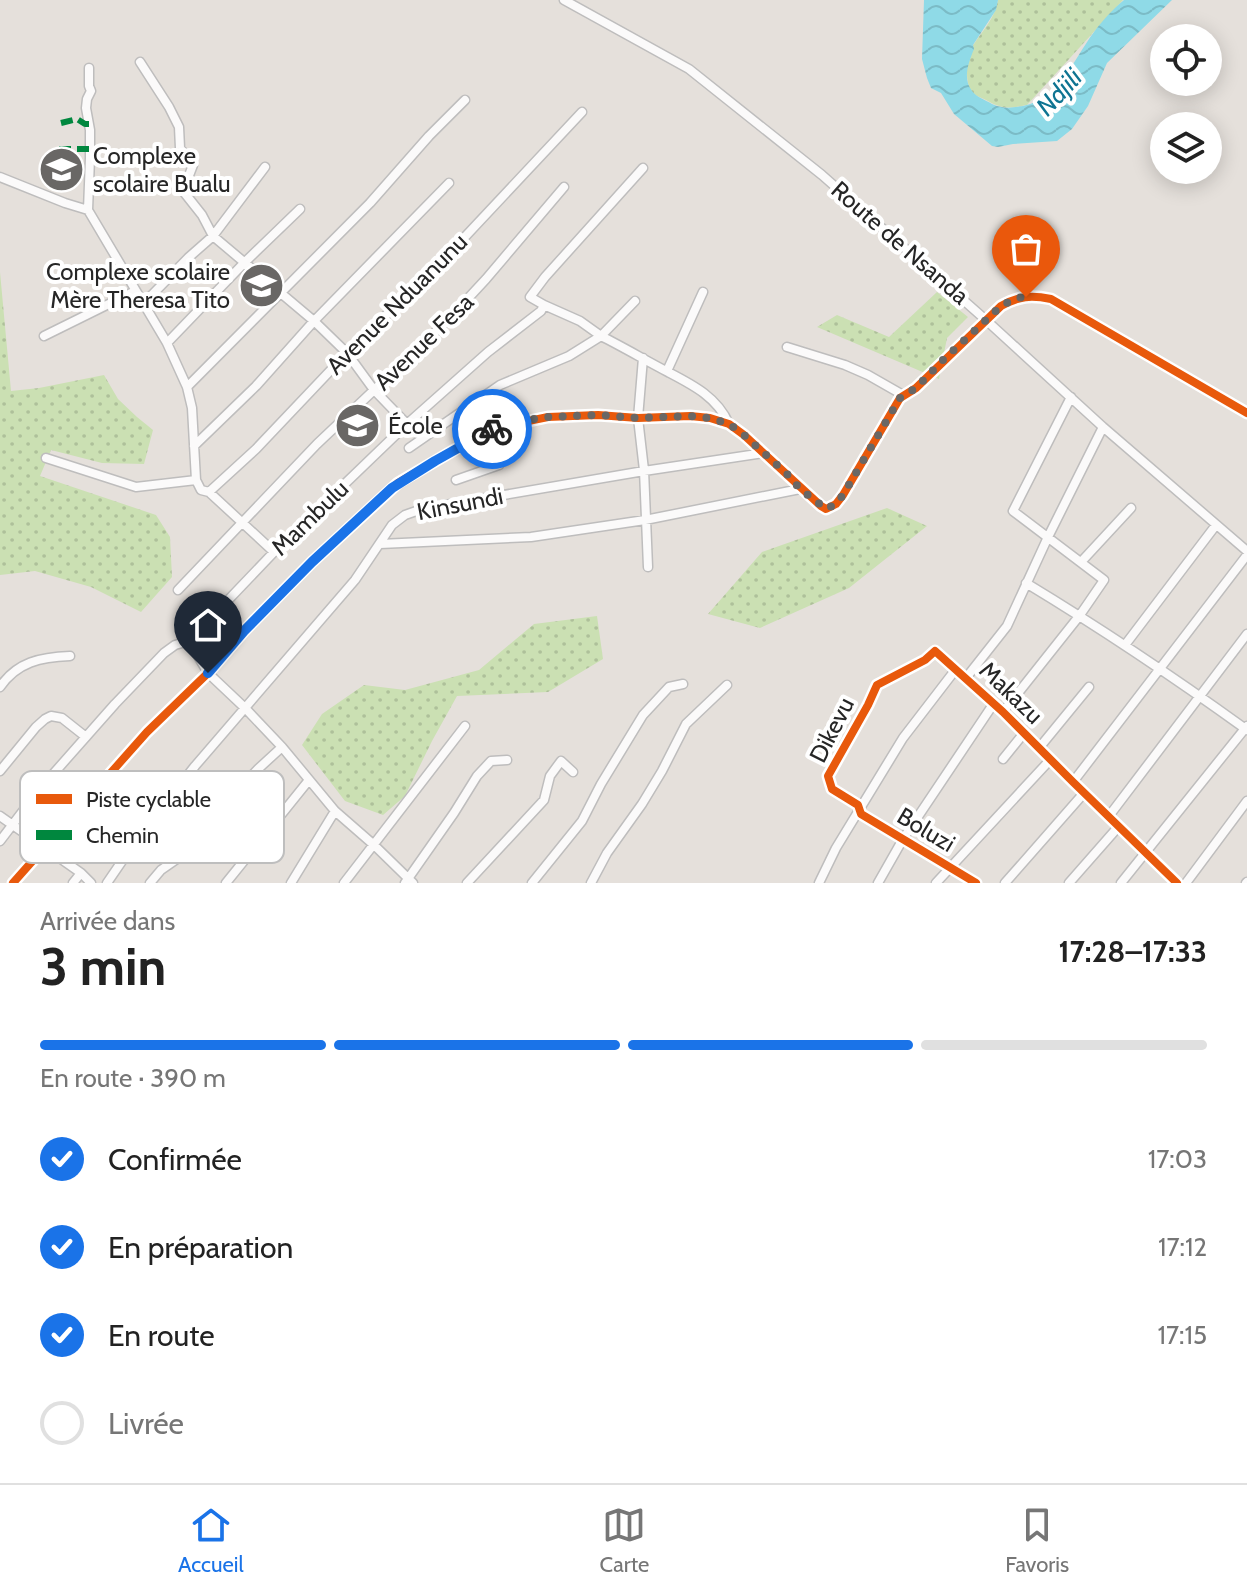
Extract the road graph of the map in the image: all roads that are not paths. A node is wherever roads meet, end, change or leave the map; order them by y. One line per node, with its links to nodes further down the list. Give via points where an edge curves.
1 (564, 0): 22 (street, Route de Nsanda, via 689,69 822,175)
2 (140, 62): 13 (street, via 179,127 180,148 192,163 183,191)
3 (89, 68): 12 (street)
4 (465, 100): 16 (street)
5 (582, 112): 27 (street, Avenue Nduanunu)
6 (265, 167): 13 (street)
7 (643, 168): 20 (street, via 537,287 530,297)
8 (0, 177): 12 (street)
9 (449, 183): 21 (street)
10 (564, 187): 31 (street, Avenue Fesa, via 447,321)
11 (300, 209): 14 (street)
12 (88, 210): 15 (street)
13 (213, 236): 14 (street); 19 (street)
14 (245, 262): 16 (street); 25 (street)
15 (135, 291): 19 (street); 23 (street)
16 (281, 291): 21 (street); 30 (street)
17 (703, 292): 29 (street)
18 (635, 301): 24 (street)
19 (143, 304): 25 (street)
20 (544, 305): 24 (street); 36 (street, Mambulu)
21 (314, 321): 27 (street); 40 (street)
22 (987, 321): 32 (street); 33 (street, Route de Nsanda); 34 (street, via 1016,298 1051,299)
23 (44, 336)
24 (601, 336): 28 (street); 41 (street, via 569,356 500,385)
25 (167, 343): 30 (street)
26 (787, 347): 32 (street, via 845,365)
27 (347, 353): 31 (street); 48 (street, Avenue Nduanunu)
28 (643, 358): 29 (street); 35 (street)
29 (667, 371): 37 (street, via 709,396)
30 (187, 387): 40 (street)
31 (375, 390): 36 (street); 51 (street, Avenue Fesa)
32 (903, 395): 47 (street, via 831,507 826,509)
33 (1071, 397): 38 (street, Route de Nsanda); 53 (street, via 1013,511)
34 (1247, 413)
35 (638, 418): 37 (street, via 690,416); 39 (street, via 548,417); 44 (street)
36 (407, 424): 55 (street, Mambulu)
37 (729, 424): 42 (street)
38 (1103, 427): 52 (street, Route de Nsanda); 53 (street)
39 (488, 432): 46 (street, via 499,465); 69 (street, via 392,488 302,572)
40 (194, 446): 45 (street)
41 (409, 448)
42 (764, 453): 44 (street, Kinsundi); 47 (street)
43 (46, 458): 45 (street, via 136,487)
44 (644, 471): 50 (street); 54 (street, Kinsundi, via 422,509 392,525)
45 (196, 480): 48 (street)
46 (456, 480)
47 (800, 489): 50 (street)
48 (209, 492): 51 (street)
49 (1131, 508): 57 (street)
50 (645, 520): 54 (street, via 531,537); 58 (street)
51 (243, 524): 55 (street); 60 (street, Avenue Fesa)
52 (1216, 525): 56 (street, Route de Nsanda); 64 (street)
53 (1048, 537): 57 (street); 59 (street)
54 (380, 544): 77 (street, Kinsundi)
55 (274, 552): 63 (street, Mambulu)
56 (1247, 553): 67 (street)
57 (1081, 562): 61 (street, via 1104,580)
58 (648, 567)
59 (1026, 583): 61 (street); 70 (street, via 1007,626)
60 (178, 590)
61 (1080, 615): 64 (street); 78 (street)
62 (1247, 634): 75 (street)
63 (189, 641): 69 (street); 82 (street, Mambulu, via 164,653)
64 (1125, 645): 67 (street)
65 (70, 656): 73 (street, via 24,665)
66 (943, 658): 68 (street, Makazu); 98 (street, Dikevu, via 935,651 873,690 828,776 832,789)
67 (1159, 668): 75 (street); 95 (street)
68 (956, 669): 70 (street, Makazu); 98 (street, via 903,738)
69 (208, 673): 77 (street); 90 (street)
70 (966, 678): 76 (street, Makazu)
71 (683, 684): 128 (street, via 669,687 643,715 582,821)
72 (727, 685): 129 (street, via 686,724)
73 (0, 687)
74 (1089, 687): 84 (street)
75 (1200, 696): 80 (street); 103 (street)
76 (994, 703): 78 (street, Makazu); 107 (street)
77 (245, 708): 83 (street); 91 (street, Kinsundi)
78 (1003, 712): 81 (street, Makazu)
79 (465, 726): 109 (street)
80 (1246, 728): 110 (street)
81 (1024, 733): 84 (street, Makazu); 85 (street)
82 (86, 737): 88 (street, via 51,716); 89 (street, Mambulu)
83 (282, 747): 92 (street); 94 (street)
84 (1039, 748): 87 (street, Makazu)
85 (1003, 759)
86 (507, 760): 118 (street, via 491,761 477,776)
87 (1050, 760): 95 (street, Makazu); 116 (street)
88 (0, 771)
89 (57, 771)
90 (112, 771)
91 (192, 771)
92 (256, 771)
93 (573, 772): 127 (street, via 561,761 550,776 544,800)
94 (309, 780): 99 (street); 100 (street)
95 (1073, 782): 96 (street, Makazu)
96 (1084, 793): 103 (street, Makazu); 134 (street)
97 (1247, 801): 138 (street)
98 (859, 810): 107 (street, Boluzi); 130 (street)
99 (284, 811)
100 (335, 811): 109 (street); 125 (street)
101 (20, 814): 104 (street, Mambulu)
102 (0, 816): 104 (street)
103 (1109, 816): 105 (street, Makazu)
104 (11, 825): 106 (street); 108 (street, Mambulu)
105 (1119, 826): 110 (street, Makazu); 135 (street)
106 (20, 831)
107 (903, 839): 116 (street, Boluzi); 131 (street)
108 (0, 841)
109 (374, 845): 118 (street); 126 (street)
110 (1146, 853): 136 (street); 137 (street, Makazu)
111 (31, 863): 119 (street)
112 (66, 863): 117 (street)
113 (122, 863): 122 (street, Kinsundi)
114 (171, 863): 123 (street)
115 (242, 863): 124 (street)
116 (950, 867): 132 (street); 133 (street, Boluzi)
117 (81, 873): 120 (street); 121 (street)
118 (409, 881)
119 (13, 883)
120 (73, 883)
121 (91, 883)
122 (107, 883)
123 (150, 883)
124 (226, 883)
125 (291, 883)
126 (344, 883)
127 (467, 883)
128 (532, 883)
129 (591, 883)
130 (819, 883)
131 (878, 883)
132 (936, 883)
133 (976, 883)
134 (1005, 883)
135 (1069, 883)
136 (1121, 883)
137 (1177, 883)
138 (1186, 883)

